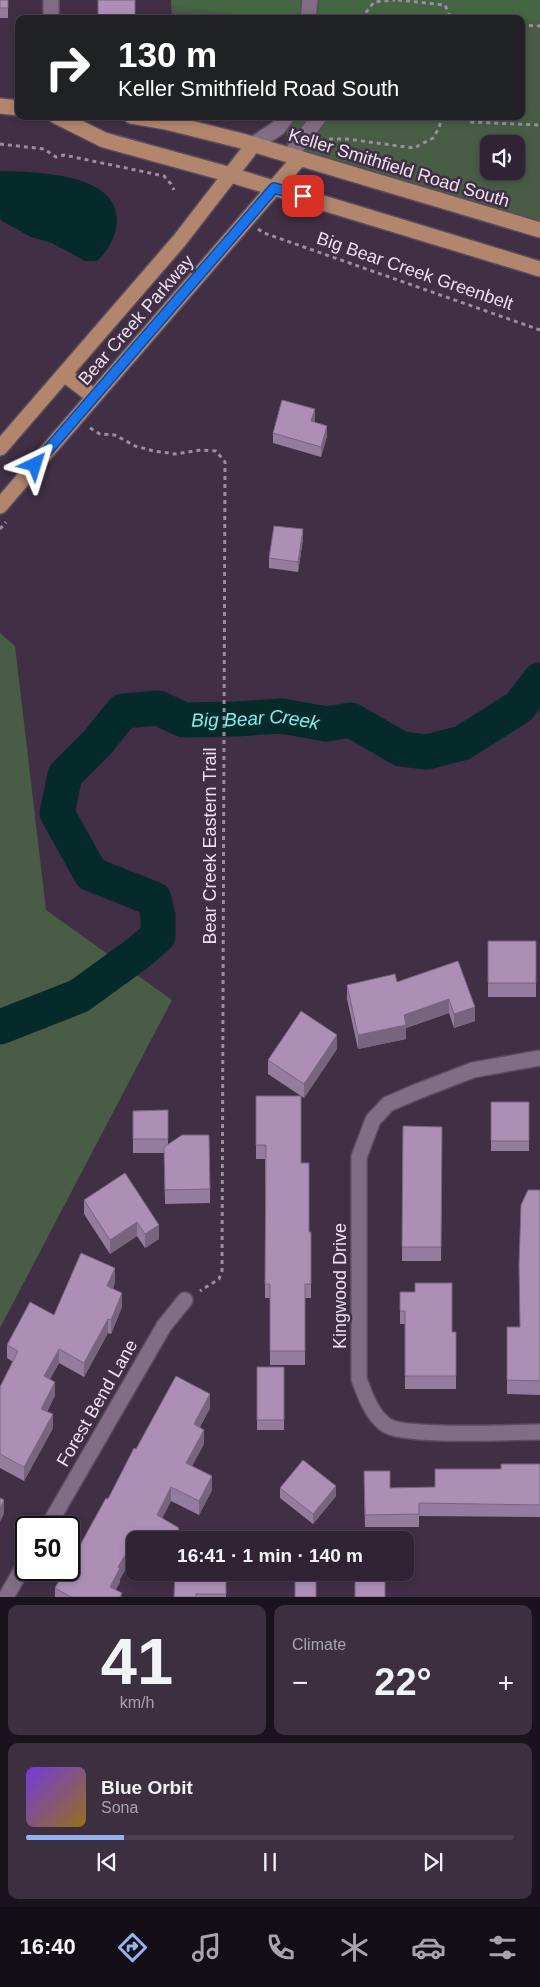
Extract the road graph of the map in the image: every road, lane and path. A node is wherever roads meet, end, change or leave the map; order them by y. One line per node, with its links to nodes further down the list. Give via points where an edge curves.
1 (51, 0): 4 (street)
2 (310, 0): 5 (street)
3 (397, 0): 6 (path, via 374,2); 7 (path, via 445,5)
4 (51, 15)
5 (308, 15)
6 (364, 15)
7 (449, 15)
8 (525, 25): 9 (path)
9 (540, 26)
10 (0, 106): 11 (main road)
11 (15, 108)
12 (64, 120): 23 (main road, via 104,140)
13 (154, 120): 21 (main road, Keller Smithfield Road South)
14 (284, 120): 21 (street)
15 (318, 120): 22 (street)
16 (441, 120): 19 (path, via 433,138 414,148)
17 (469, 120): 18 (path)
18 (540, 125)
19 (329, 139)
20 (0, 144): 25 (path, via 44,149 56,157 64,154 164,176)
21 (254, 144): 22 (main road, Keller Smithfield Road South); 23 (main road, Bear Creek Parkway)
22 (295, 156): 24 (main road, Bear Creek Parkway); 27 (main road, Keller Smithfield Road South)
23 (231, 174): 24 (main road); 30 (main road, Bear Creek Parkway, via 179,241)
24 (274, 188): 28 (main road); 31 (main road, Bear Creek Parkway)
25 (174, 190)
26 (253, 225): 29 (path, Big Bear Creek Greenbelt, via 264,233)
27 (540, 230)
28 (540, 269)
29 (540, 330)
30 (64, 374): 31 (main road); 33 (main road, Bear Creek Parkway)
31 (94, 397): 34 (main road, Bear Creek Parkway)
32 (87, 426): 36 (path, Bear Creek Eastern Trail, via 100,434 115,435 135,446 154,451 175,454 216,451 225,462 222,1271 219,1279)
33 (0, 448)
34 (0, 506)
35 (540, 1058): 37 (street, Kingwood Drive, via 473,1070 388,1104 373,1120 359,1157 359,1379 372,1410 393,1429 415,1432)
36 (185, 1300): 38 (street, Forest Bend Lane, via 164,1326)
37 (540, 1432)
38 (53, 1516)
39 (15, 1581): 40 (street)
40 (6, 1597)

